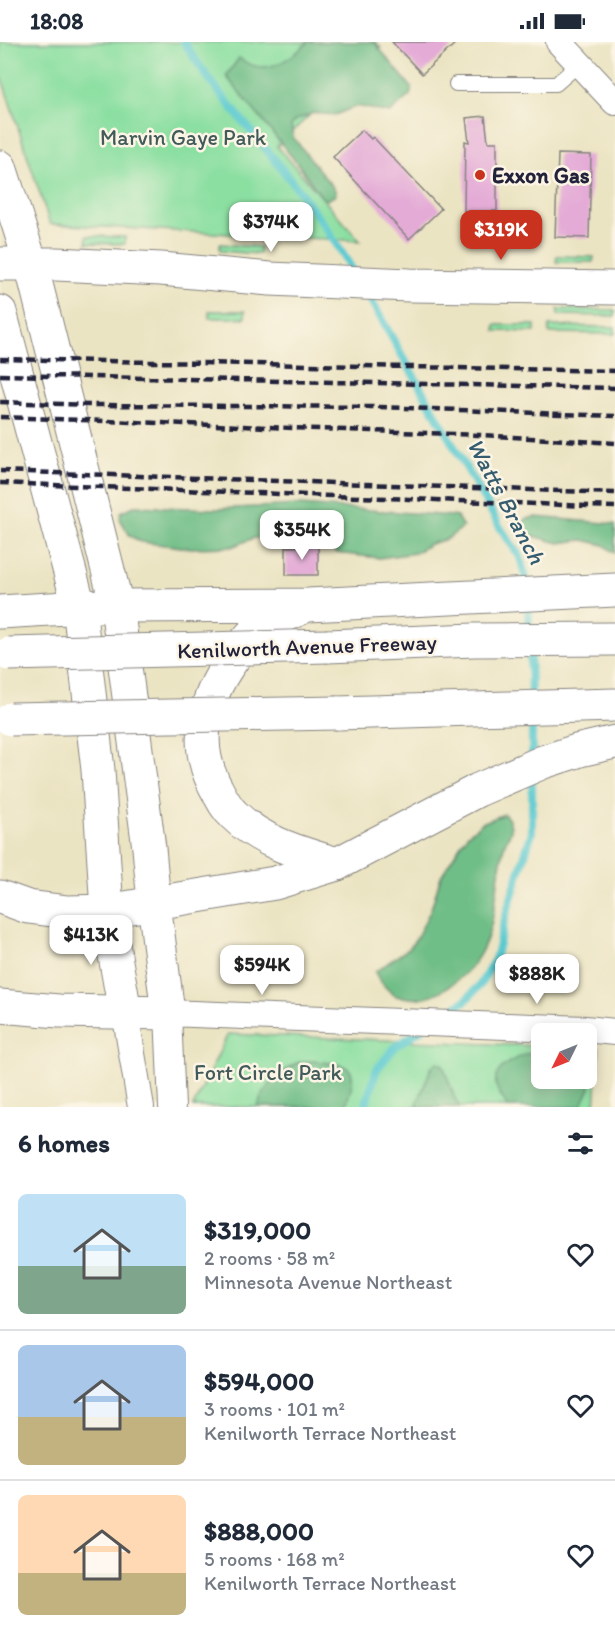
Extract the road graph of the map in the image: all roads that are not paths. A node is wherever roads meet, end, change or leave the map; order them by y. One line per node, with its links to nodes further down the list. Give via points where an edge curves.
1 (559, 42): 2 (street)
2 (579, 64): 3 (lane, via 556,84); 4 (street)
3 (456, 84)
4 (615, 102)
5 (0, 167): 6 (main road)
6 (15, 264): 7 (main road, via 327,281); 12 (main road)
7 (615, 288)
8 (0, 312): 11 (main road)
9 (615, 590): 10 (main road)
10 (308, 605): 12 (main road); 19 (main road, via 251,635 221,673 203,720 204,758 221,799 234,815 285,848)
11 (79, 606): 12 (main road); 13 (main road); 22 (main road, via 98,770)
12 (117, 606): 21 (main road)
13 (0, 612)
14 (615, 639): 15 (main road, Kenilworth Avenue Freeway, bridge)
15 (5, 654)
16 (615, 705): 17 (main road, bridge)
17 (6, 719)
18 (615, 742): 19 (main road, via 543,762 478,790)
19 (337, 864): 21 (main road, via 275,883)
20 (0, 897): 22 (main road, via 28,908)
21 (154, 903): 22 (main road); 25 (main road)
22 (107, 911): 24 (main road)
23 (0, 1006): 24 (main road)
24 (125, 1012): 25 (main road); 27 (street)
25 (168, 1013): 26 (street); 28 (street)
26 (615, 1032)
27 (141, 1107)
28 (172, 1107)

